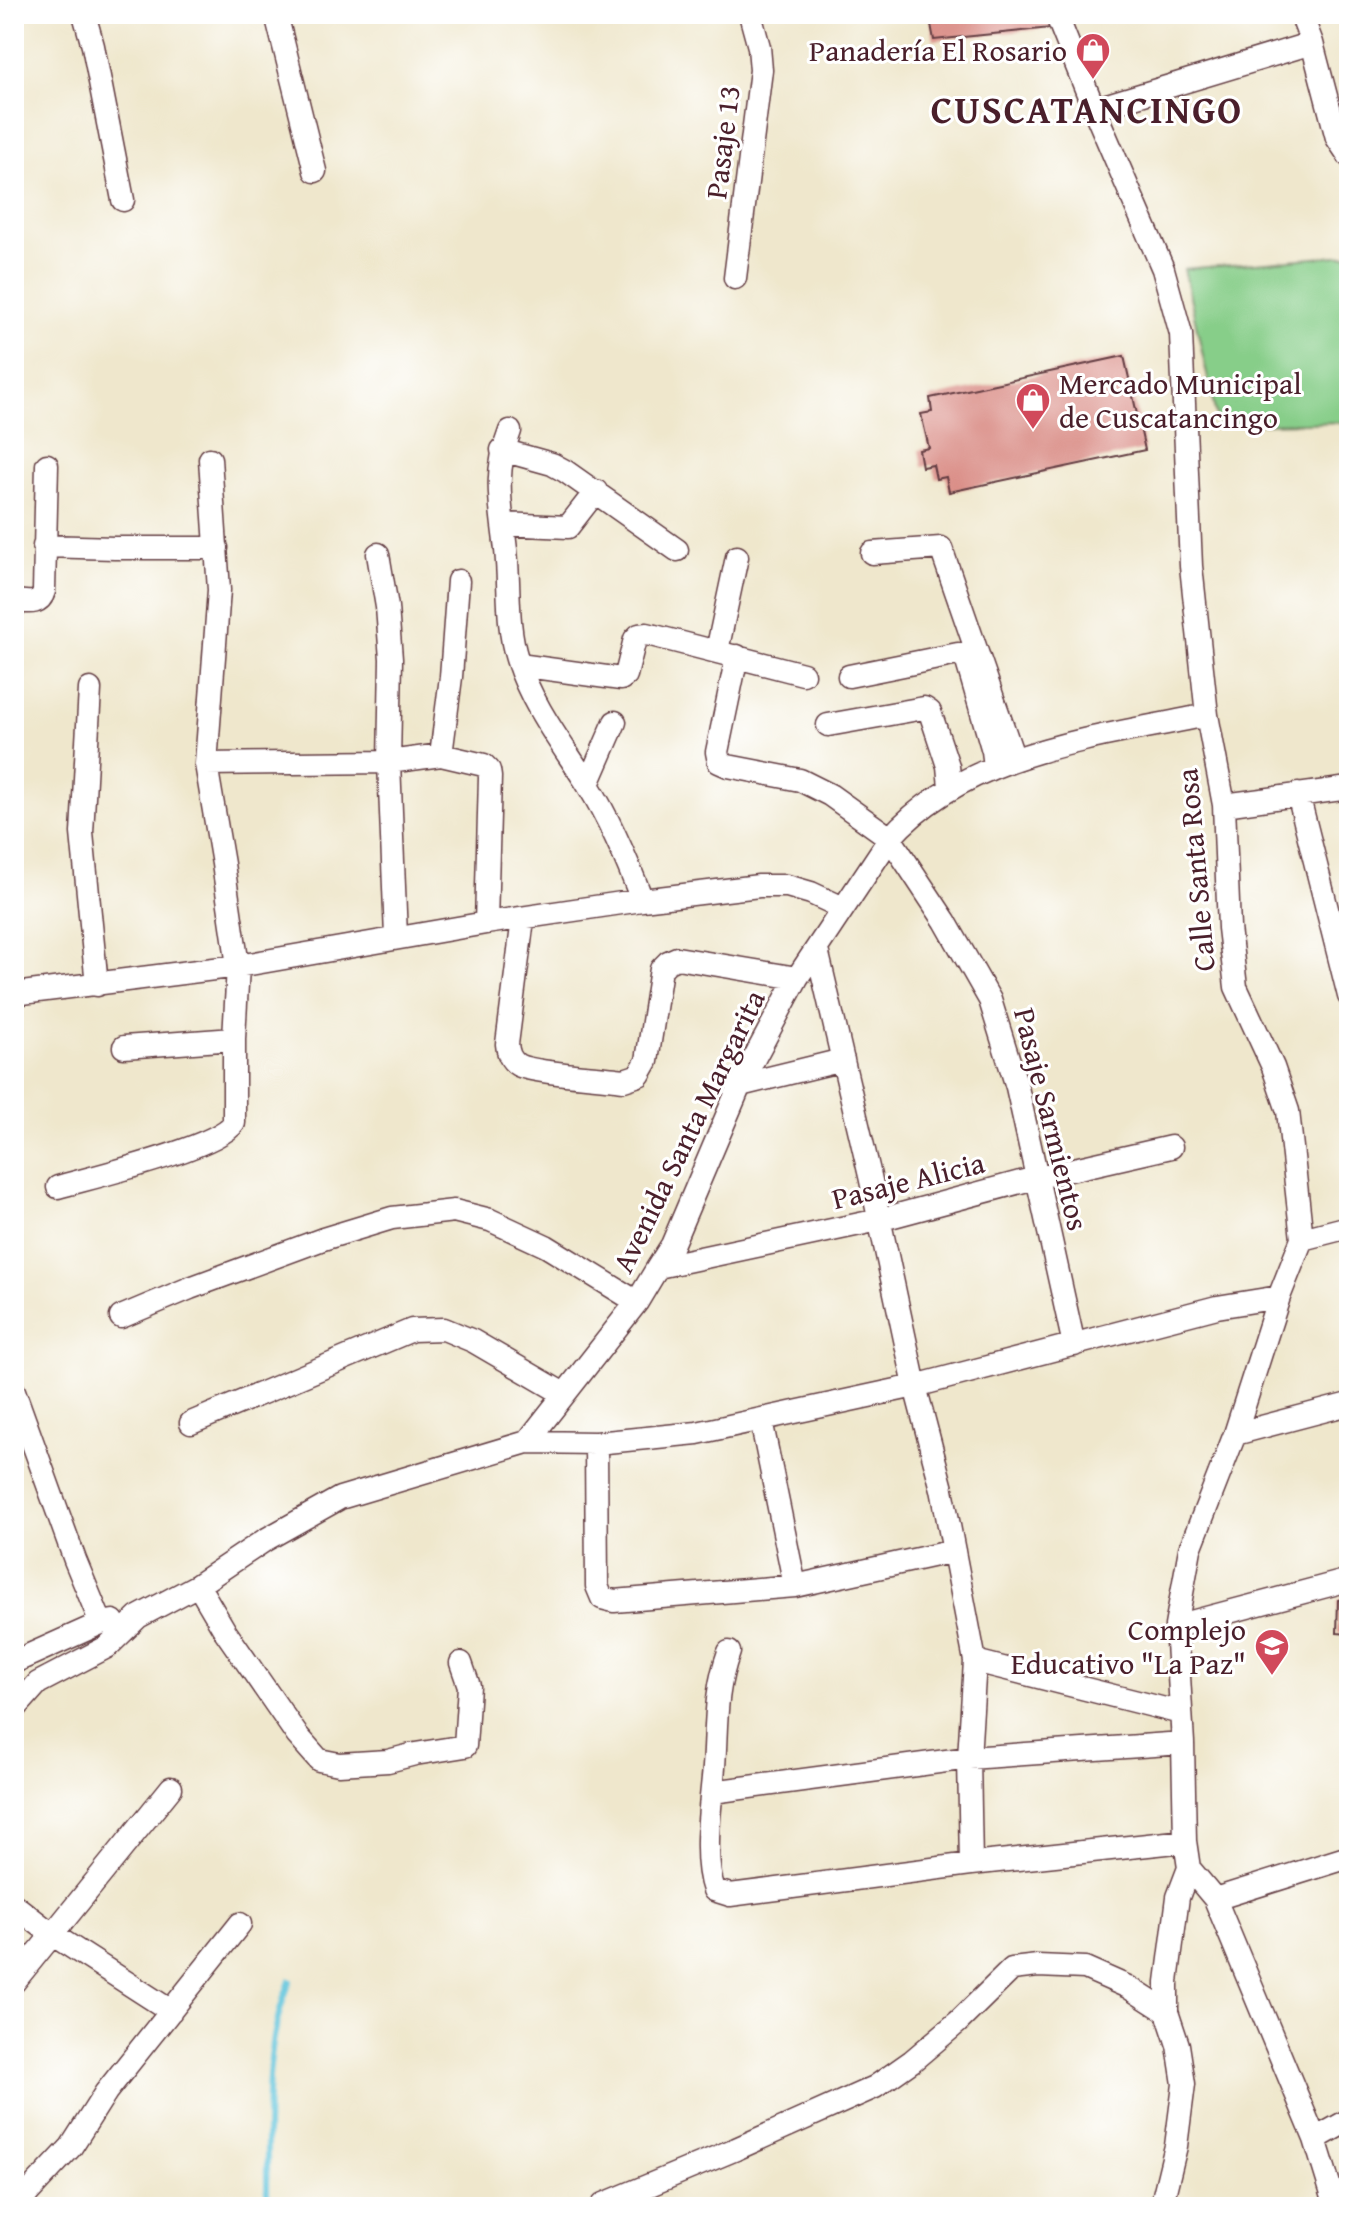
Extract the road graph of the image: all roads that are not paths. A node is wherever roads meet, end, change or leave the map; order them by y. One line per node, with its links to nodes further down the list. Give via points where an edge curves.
1 (84, 14): 10 (street)
2 (276, 14): 9 (street)
3 (750, 14): 11 (street, Pasaje 13, via 761,70)
4 (1056, 14): 7 (street, Calle Santa Rosa)
5 (1301, 14): 6 (street)
6 (1312, 43): 7 (street); 8 (street, via 1337,138)
7 (1094, 109): 29 (street, Calle Santa Rosa, via 1163,269 1181,334 1191,566)
8 (1349, 156)
9 (315, 171)
10 (123, 200)
11 (735, 278)
12 (210, 459): 17 (street)
13 (47, 465): 16 (street)
14 (596, 491): 15 (street, via 568,527); 15 (street, via 506,441 498,483); 18 (street)
15 (503, 524): 25 (street)
16 (44, 546): 17 (street); 23 (street, via 42,598)
17 (217, 548): 35 (street, via 219,590)
18 (677, 550)
19 (872, 553): 34 (street, via 941,548)
20 (378, 554): 33 (street, via 391,659)
21 (737, 557): 24 (street)
22 (458, 581): 32 (street)
23 (14, 601)
24 (727, 654): 25 (street, via 643,634 635,639 621,679); 26 (street); 41 (street, via 719,762 800,780)
25 (519, 665): 36 (street, via 553,734)
26 (803, 674)
27 (849, 676): 34 (street, via 965,655 993,751)
28 (90, 689): 50 (street, via 82,833)
29 (1207, 715): 34 (street, Avenida Santa Margarita); 40 (street, Calle Santa Rosa)
30 (615, 722): 36 (street)
31 (828, 725): 37 (street, via 928,710)
32 (441, 755): 33 (street); 45 (street, via 489,770)
33 (389, 762): 35 (street); 46 (street)
34 (1004, 762): 37 (street, Avenida Santa Margarita)
35 (206, 764): 48 (street)
36 (588, 784): 42 (street, via 615,832)
37 (950, 787): 41 (street, Avenida Santa Margarita, via 906,819)
38 (1349, 788): 39 (street)
39 (1298, 794): 40 (street); 52 (street)
40 (1224, 805): 62 (street, Calle Santa Rosa, via 1236,987 1288,1111)
41 (890, 838): 43 (street, Avenida Santa Margarita); 58 (street, Pasaje Sarmientos, via 990,1000)
42 (642, 900): 43 (street, via 787,886); 44 (street)
43 (843, 908): 47 (street, Avenida Santa Margarita)
44 (523, 919): 45 (street); 49 (street, via 507,1044 511,1059 526,1068 624,1080 639,1075 647,1061 661,969 672,959)
45 (486, 923): 46 (street)
46 (396, 937): 48 (street)
47 (817, 950): 49 (street, Avenida Santa Margarita); 55 (street)
48 (238, 966): 50 (street); 53 (street)
49 (797, 978): 56 (street, Avenida Santa Margarita)
50 (97, 985): 51 (street)
51 (14, 994)
52 (1349, 996)
53 (234, 1039): 54 (street); 59 (street, via 236,1112 229,1131)
54 (124, 1047)
55 (843, 1060): 56 (street); 60 (street)
56 (740, 1085): 63 (street, Avenida Santa Margarita)
57 (1171, 1147): 58 (street, Pasaje Alicia)
58 (1039, 1177): 60 (street, Pasaje Alicia); 67 (street, Pasaje Sarmientos)
59 (58, 1187)
60 (879, 1220): 63 (street, Pasaje Alicia); 68 (street)
61 (1349, 1227): 62 (street)
62 (1302, 1239): 64 (street, Calle Santa Rosa)
63 (658, 1267): 65 (street, Avenida Santa Margarita)
64 (1279, 1297): 67 (street, via 1217,1307); 74 (street, Calle Santa Rosa)
65 (637, 1302): 66 (street, via 546,1246 490,1220 454,1211 392,1218 350,1230); 70 (street, Avenida Santa Margarita)
66 (121, 1317)
67 (1074, 1345): 68 (street)
68 (915, 1386): 72 (street); 77 (street)
69 (14, 1391): 82 (street)
70 (564, 1394): 73 (street, via 473,1341 444,1329 412,1330); 75 (street, Avenida Santa Margarita)
71 (1349, 1404): 74 (street)
72 (761, 1420): 76 (street, via 697,1433); 80 (street)
73 (191, 1423)
74 (1235, 1434): 83 (street, Calle Santa Rosa, via 1190,1549)
75 (527, 1442): 76 (street); 79 (street, via 340,1498)
76 (596, 1443): 80 (street, via 597,1586 602,1598)
77 (954, 1551): 80 (street); 85 (street)
78 (1349, 1580): 83 (street)
79 (198, 1585): 81 (street); 87 (street, via 319,1760 388,1761 465,1746 469,1686)
80 (795, 1586)
81 (138, 1617): 82 (street); 88 (street, via 107,1647 38,1683)
82 (101, 1623): 86 (street)
83 (1176, 1626): 89 (street, Calle Santa Rosa)
84 (729, 1652): 93 (street, via 717,1699)
85 (975, 1661): 89 (street); 91 (street)
86 (14, 1662)
87 (461, 1663)
88 (14, 1710)
89 (1181, 1713): 90 (street, Calle Santa Rosa)
90 (1183, 1743): 91 (street); 94 (street, Calle Santa Rosa)
91 (969, 1758): 93 (street); 96 (street)
92 (171, 1788): 101 (street)
93 (712, 1792): 96 (street, via 710,1877 714,1890 730,1895)
94 (1185, 1841): 96 (street); 97 (street, Calle Santa Rosa)
95 (1349, 1857): 98 (street)
96 (971, 1864)
97 (1189, 1868): 98 (street); 104 (street, via 1178,1897)
98 (1215, 1899): 106 (street)
99 (14, 1905): 101 (street)
100 (240, 1924): 103 (street)
101 (53, 1935): 102 (street); 103 (street)
102 (14, 1982)
103 (171, 2011): 107 (street, via 106,2092 71,2147)
104 (1167, 2012): 108 (street, via 1085,1968 1012,1969 947,2031 875,2087); 109 (street, via 1184,2084)
105 (1349, 2120): 106 (street)
106 (1315, 2139): 110 (street)
107 (18, 2207)
108 (601, 2207)
109 (1161, 2207)
110 (1336, 2207)

